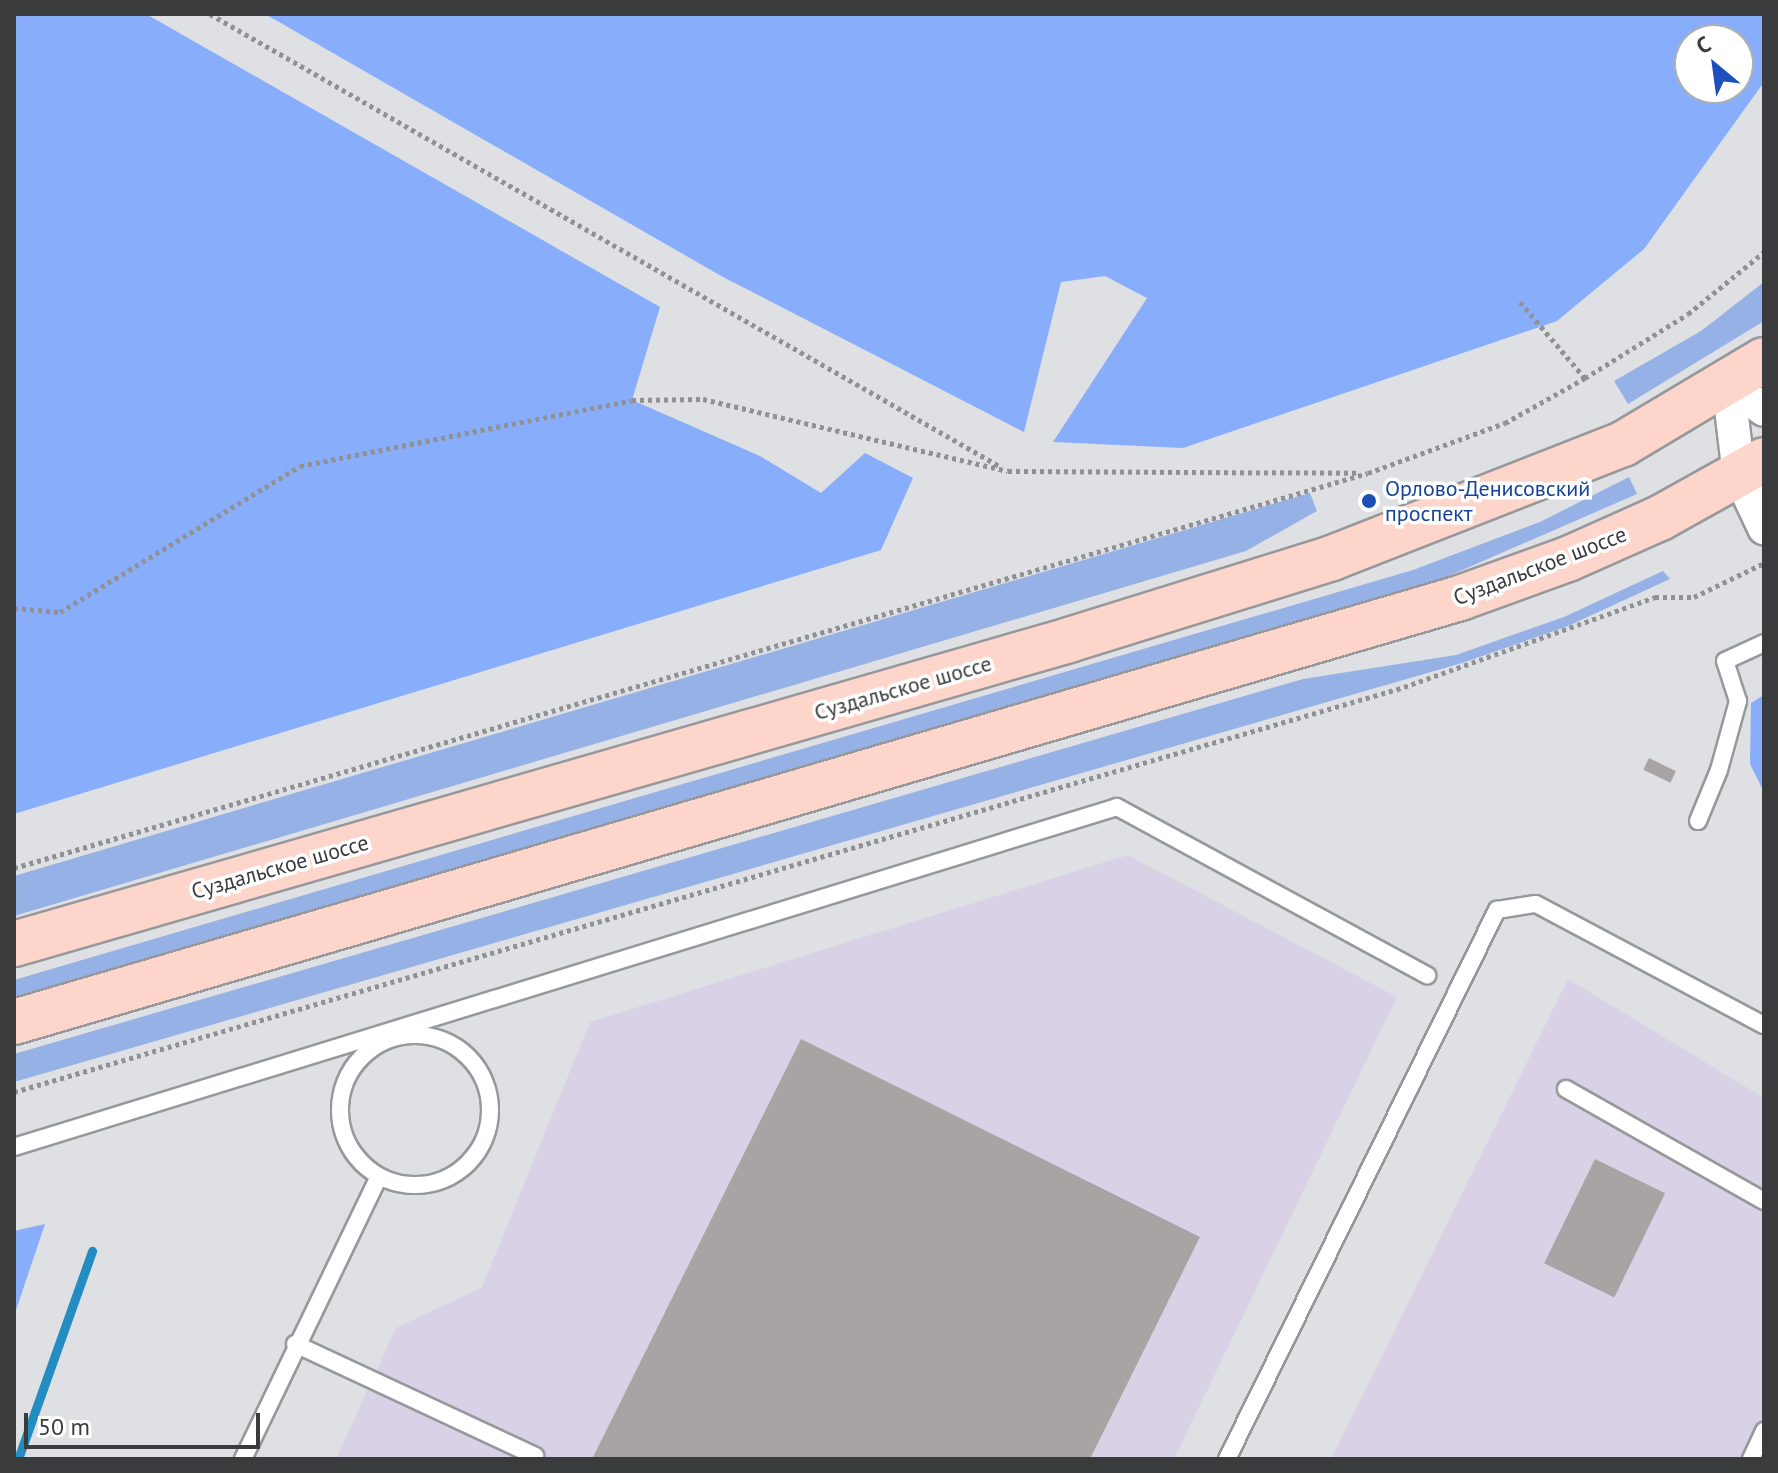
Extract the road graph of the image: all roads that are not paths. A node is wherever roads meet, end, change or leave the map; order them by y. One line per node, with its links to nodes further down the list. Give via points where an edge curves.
1 (1764, 360): 2 (main road, Суздальское шоссе)
2 (1728, 383): 3 (street); 4 (street); 8 (main road, Суздальское шоссе, via 1623,444 1332,558 1069,640)
3 (1764, 410)
4 (1752, 467): 5 (street); 10 (main road, Суздальское шоссе, via 1568,559 1460,598)
5 (1764, 528)
6 (1764, 643): 7 (lane, via 1725,661 1738,701)
7 (1698, 821)
8 (14, 944)
9 (1427, 975): 13 (lane, via 1117,807)
10 (14, 1022)
11 (1764, 1025): 20 (lane, via 1536,904 1497,910)
12 (1566, 1089): 15 (lane)
13 (14, 1147)
14 (379, 1177): 14 (lane, via 404,1185 430,1184 455,1174 474,1157 486,1134 488,1096 472,1061 452,1044 427,1036 401,1036 377,1045 357,1062 344,1084 339,1105 345,1137 362,1164); 16 (lane)
15 (1764, 1201)
16 (295, 1344): 18 (lane); 19 (lane)
17 (1764, 1431): 21 (lane)
18 (535, 1456)
19 (243, 1459)
20 (1227, 1459)
21 (1751, 1459)

